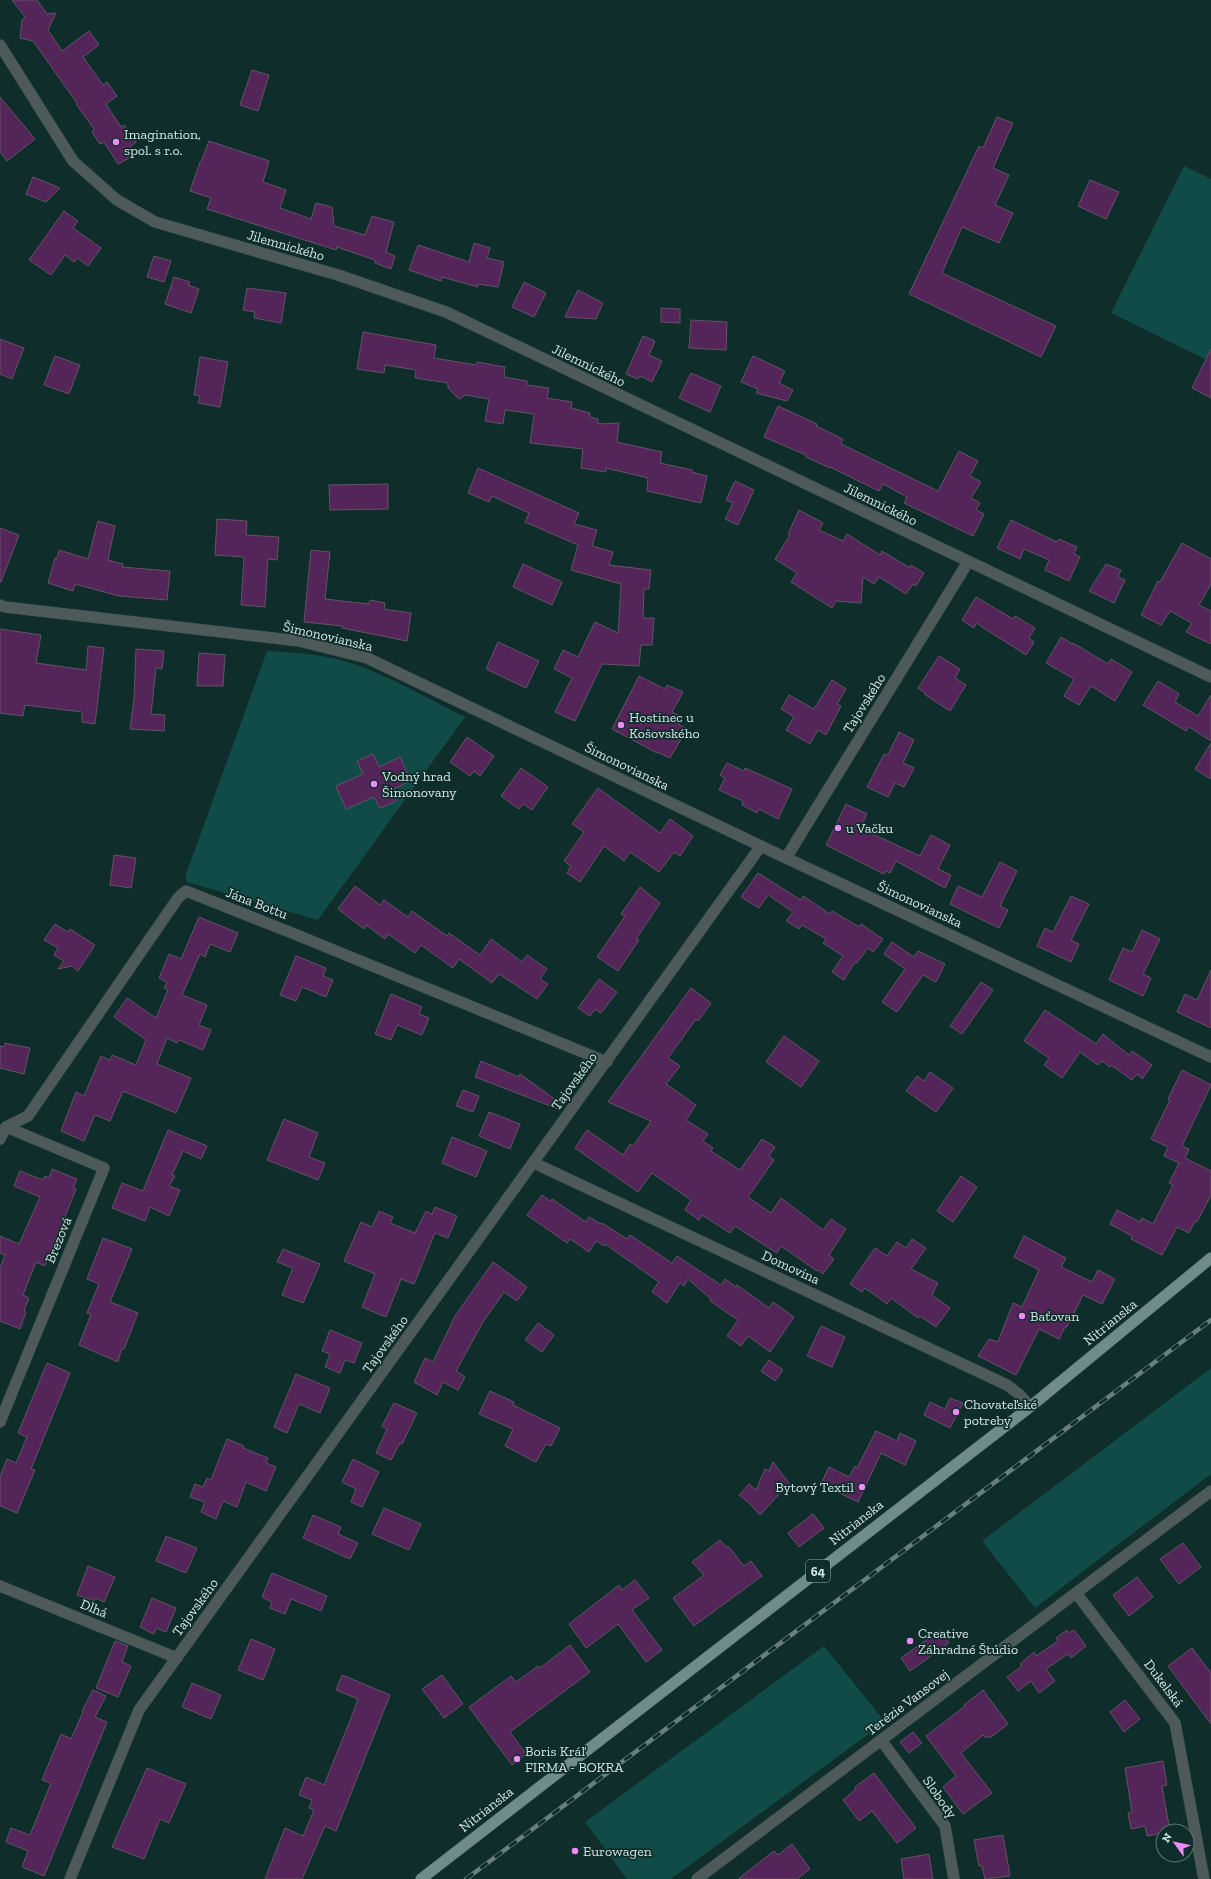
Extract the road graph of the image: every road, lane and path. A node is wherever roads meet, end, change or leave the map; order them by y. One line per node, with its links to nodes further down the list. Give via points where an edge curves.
1 (0, 45): 2 (street, Jilemnického, via 73,161 117,200 155,222 338,275 446,312)
2 (968, 562): 4 (street, Jilemnického); 6 (street, Tajovského)
3 (0, 605): 5 (street, Šimonovianska, via 299,641 367,658)
4 (1211, 678)
5 (761, 846): 6 (street, Šimonovianska); 8 (street, Tajovského)
6 (786, 858): 7 (street, Šimonovianska)
7 (1211, 1057)
8 (607, 1062): 9 (street, Jána Bottu, via 186,891 178,898 28,1116); 11 (street, Tajovského)
9 (6, 1127): 10 (street); 14 (street, Brezová, via 104,1168)
10 (0, 1139)
11 (534, 1163): 13 (street, Domovina, via 1007,1385); 18 (street, Tajovského)
12 (1211, 1258): 13 (main road, Nitrianska / 64)
13 (1030, 1406): 21 (main road, Nitrianska / 64)
14 (0, 1422)
15 (1211, 1491): 17 (street, Terézie Vansovej)
16 (0, 1586): 18 (street, Dlhá)
17 (1076, 1593): 19 (street, Terézie Vansovej); 24 (street, Dukelská, via 1175,1723)
18 (177, 1658): 20 (street, Tajovského, via 139,1710)
19 (881, 1740): 22 (street, Terézie Vansovej); 23 (street, Slobody, via 945,1826)
20 (70, 1879)
21 (420, 1879)
22 (697, 1879)
23 (954, 1879)
24 (1204, 1879)

